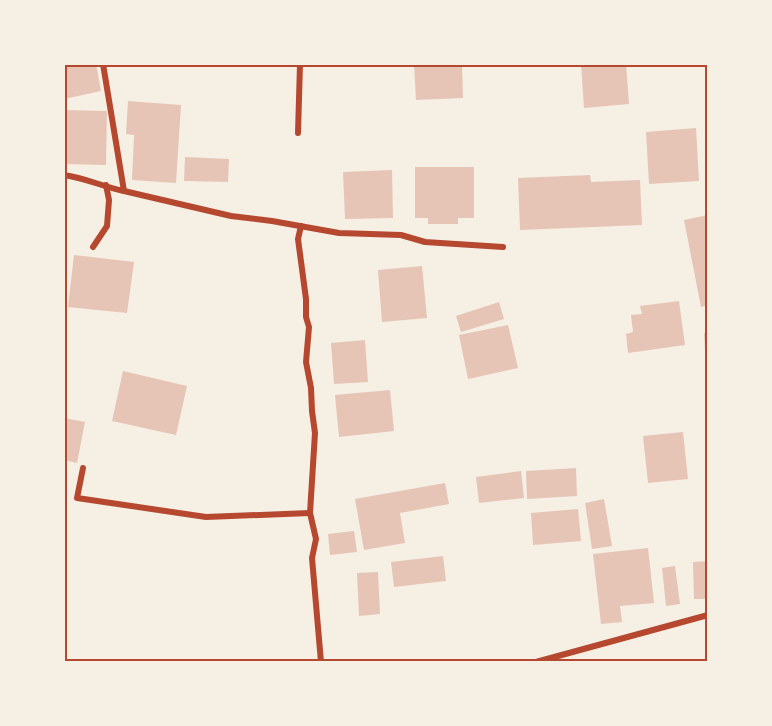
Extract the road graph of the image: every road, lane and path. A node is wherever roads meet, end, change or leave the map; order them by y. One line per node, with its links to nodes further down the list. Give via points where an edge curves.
1 (103, 64): 6 (street)
2 (300, 64): 3 (street)
3 (298, 133)
4 (64, 175): 5 (street)
5 (106, 185): 6 (street); 8 (street, via 106,226)
6 (124, 191): 7 (street, via 231,216)
7 (301, 226): 9 (street, via 339,233 400,235 425,242); 11 (street, via 298,239 309,327 306,362 315,433)
8 (93, 247)
9 (503, 247)
10 (82, 468): 11 (street, via 76,498 206,517)
11 (310, 513): 14 (street, via 316,539 312,558)
12 (708, 615): 13 (street)
13 (558, 659): 15 (street)
14 (321, 662)
15 (536, 662)

